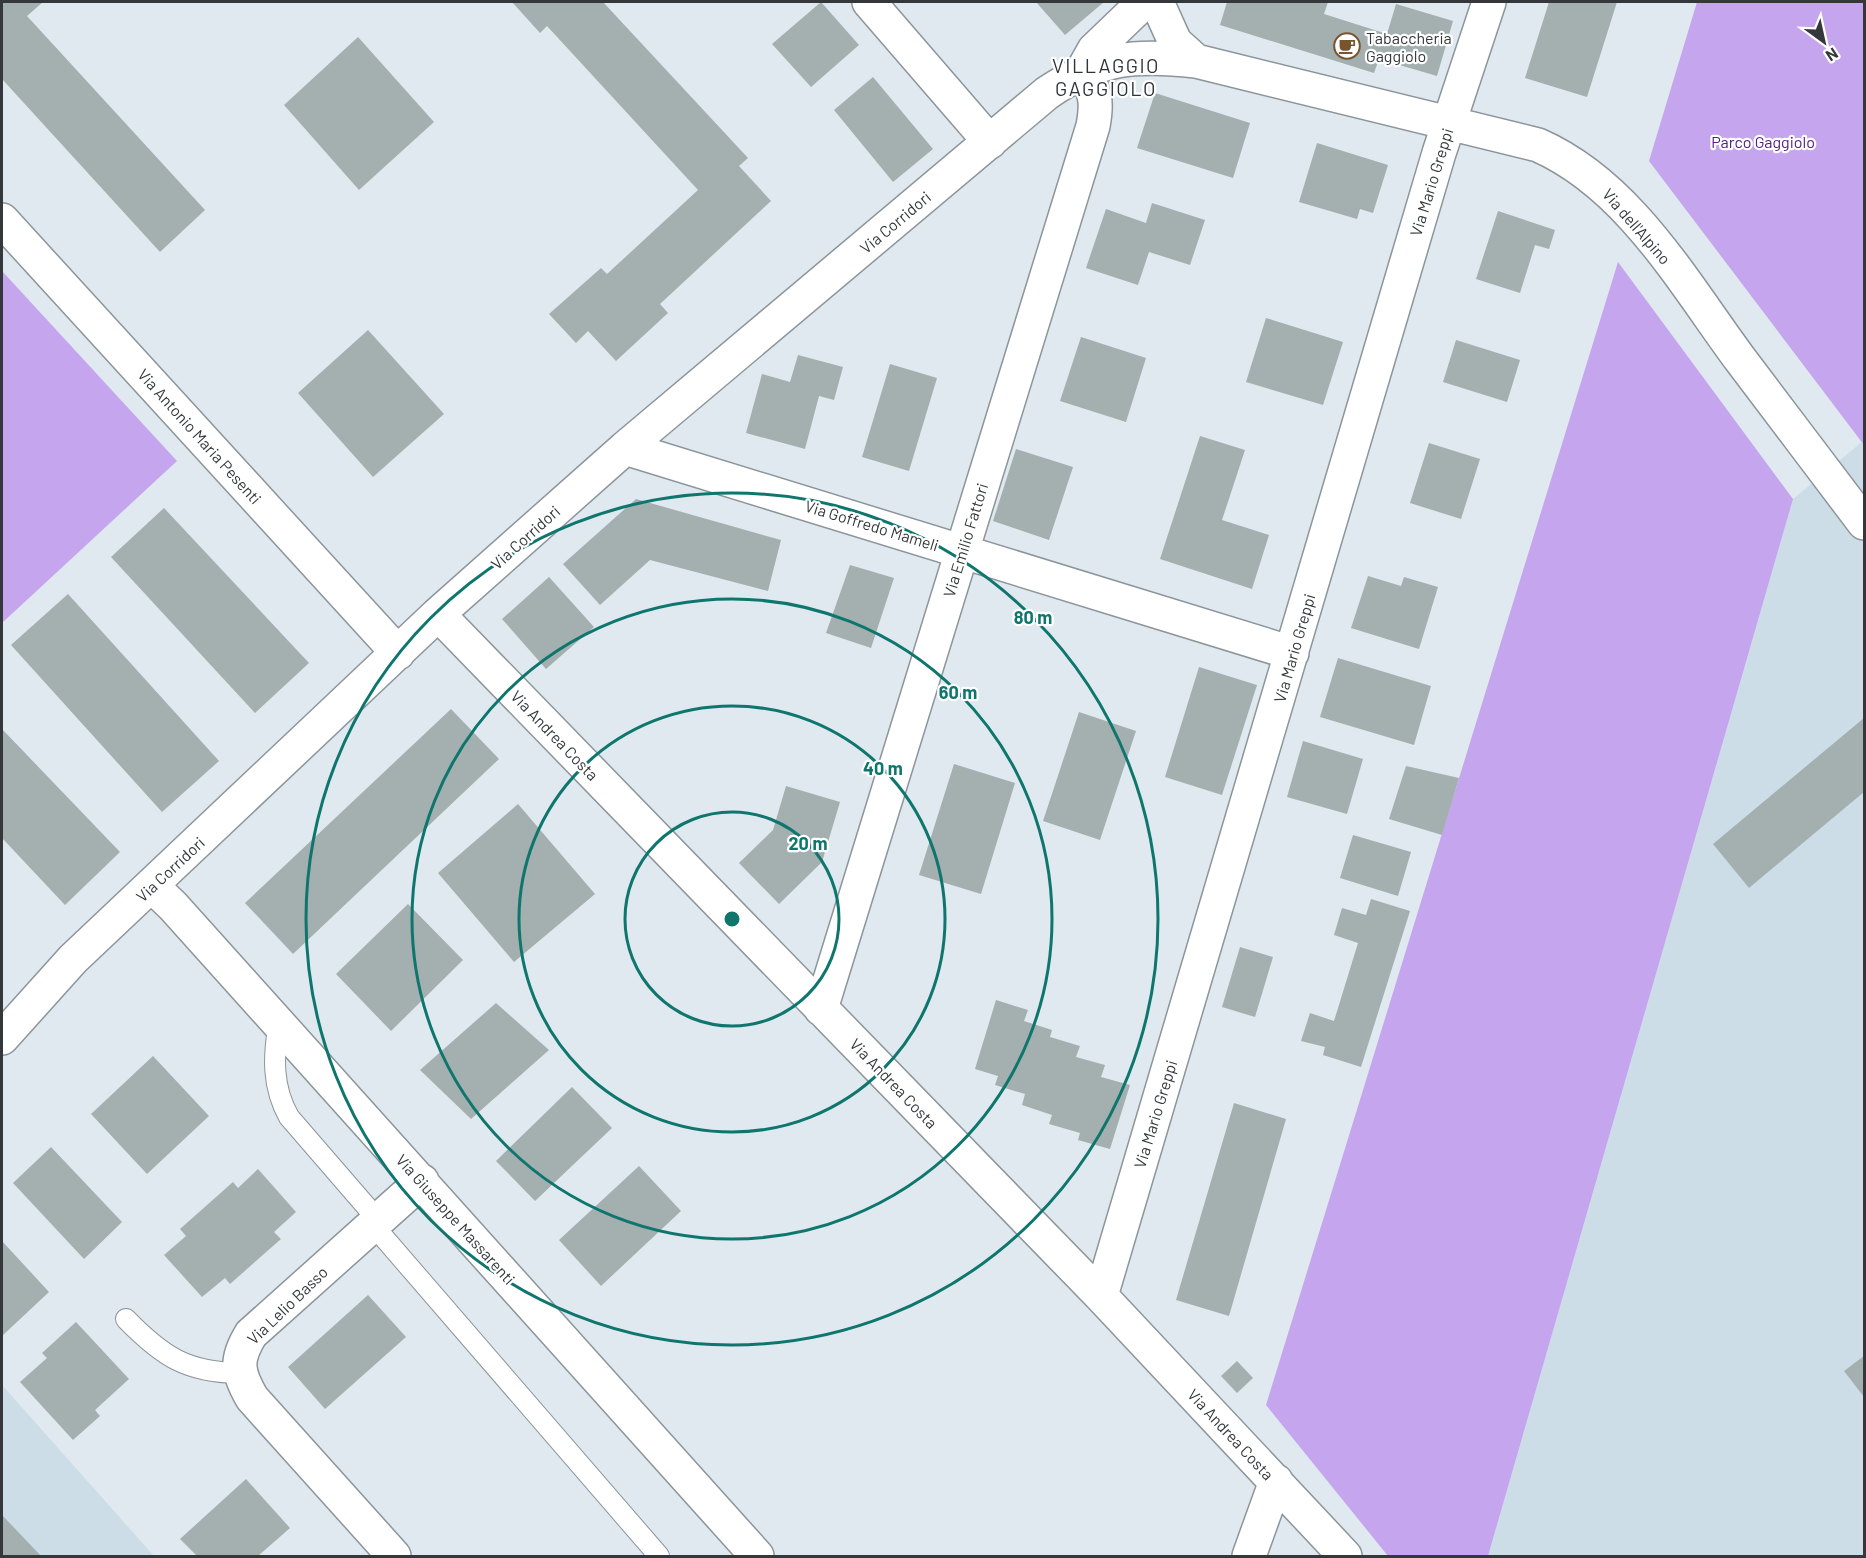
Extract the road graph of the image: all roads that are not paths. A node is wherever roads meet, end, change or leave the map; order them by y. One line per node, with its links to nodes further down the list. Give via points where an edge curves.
1 (869, 2): 8 (street)
2 (1144, 2): 6 (street, via 1094,50)
3 (1157, 2): 5 (street, via 1175,42)
4 (1489, 2): 7 (street, Via Mario Greppi)
5 (1196, 61): 6 (street, Via dell'Alpino, via 1131,57); 7 (street, Via dell'Alpino)
6 (1081, 73): 8 (street, Via Corridori, via 1047,93); 12 (street, Via Emilio Fattori, via 1096,98 1093,126)
7 (1448, 123): 11 (street, Via dell'Alpino, via 1538,145 1563,156 1606,189 1653,241); 15 (street, Via Mario Greppi)
8 (990, 142): 10 (street, Via Corridori)
9 (2, 220): 14 (street, Via Antonio Maria Pesenti)
10 (625, 448): 12 (street, Via Goffredo Mameli); 13 (street, Via Corridori)
11 (1864, 523)
12 (961, 552): 15 (street, Via Goffredo Mameli); 17 (street, Via Emilio Fattori)
13 (438, 614): 14 (street, Via Corridori); 17 (street, Via Andrea Costa)
14 (398, 653): 16 (street, Via Corridori)
15 (1292, 653): 22 (street, Via Mario Greppi)
16 (152, 886): 18 (street, Via Giuseppe Massarenti); 19 (street, Via Corridori, via 73,959)
17 (821, 1009): 22 (street, Via Andrea Costa)
18 (279, 1023): 20 (street, Via Giuseppe Massarenti); 21 (lane, via 274,1053 281,1104)
19 (2, 1038)
20 (422, 1181): 21 (street, Via Lelio Basso); 28 (street, Via Giuseppe Massarenti)
21 (376, 1222): 24 (street, Via Lelio Basso, via 251,1334 239,1361); 27 (lane)
22 (1101, 1296): 25 (street, Via Andrea Costa)
23 (126, 1319): 24 (lane, via 164,1354 185,1365 213,1373)
24 (240, 1373): 26 (street, via 252,1398)
25 (1276, 1481): 29 (street); 30 (street, Via Andrea Costa)
26 (394, 1557)
27 (659, 1557)
28 (757, 1557)
29 (1249, 1557)
30 (1345, 1557)

